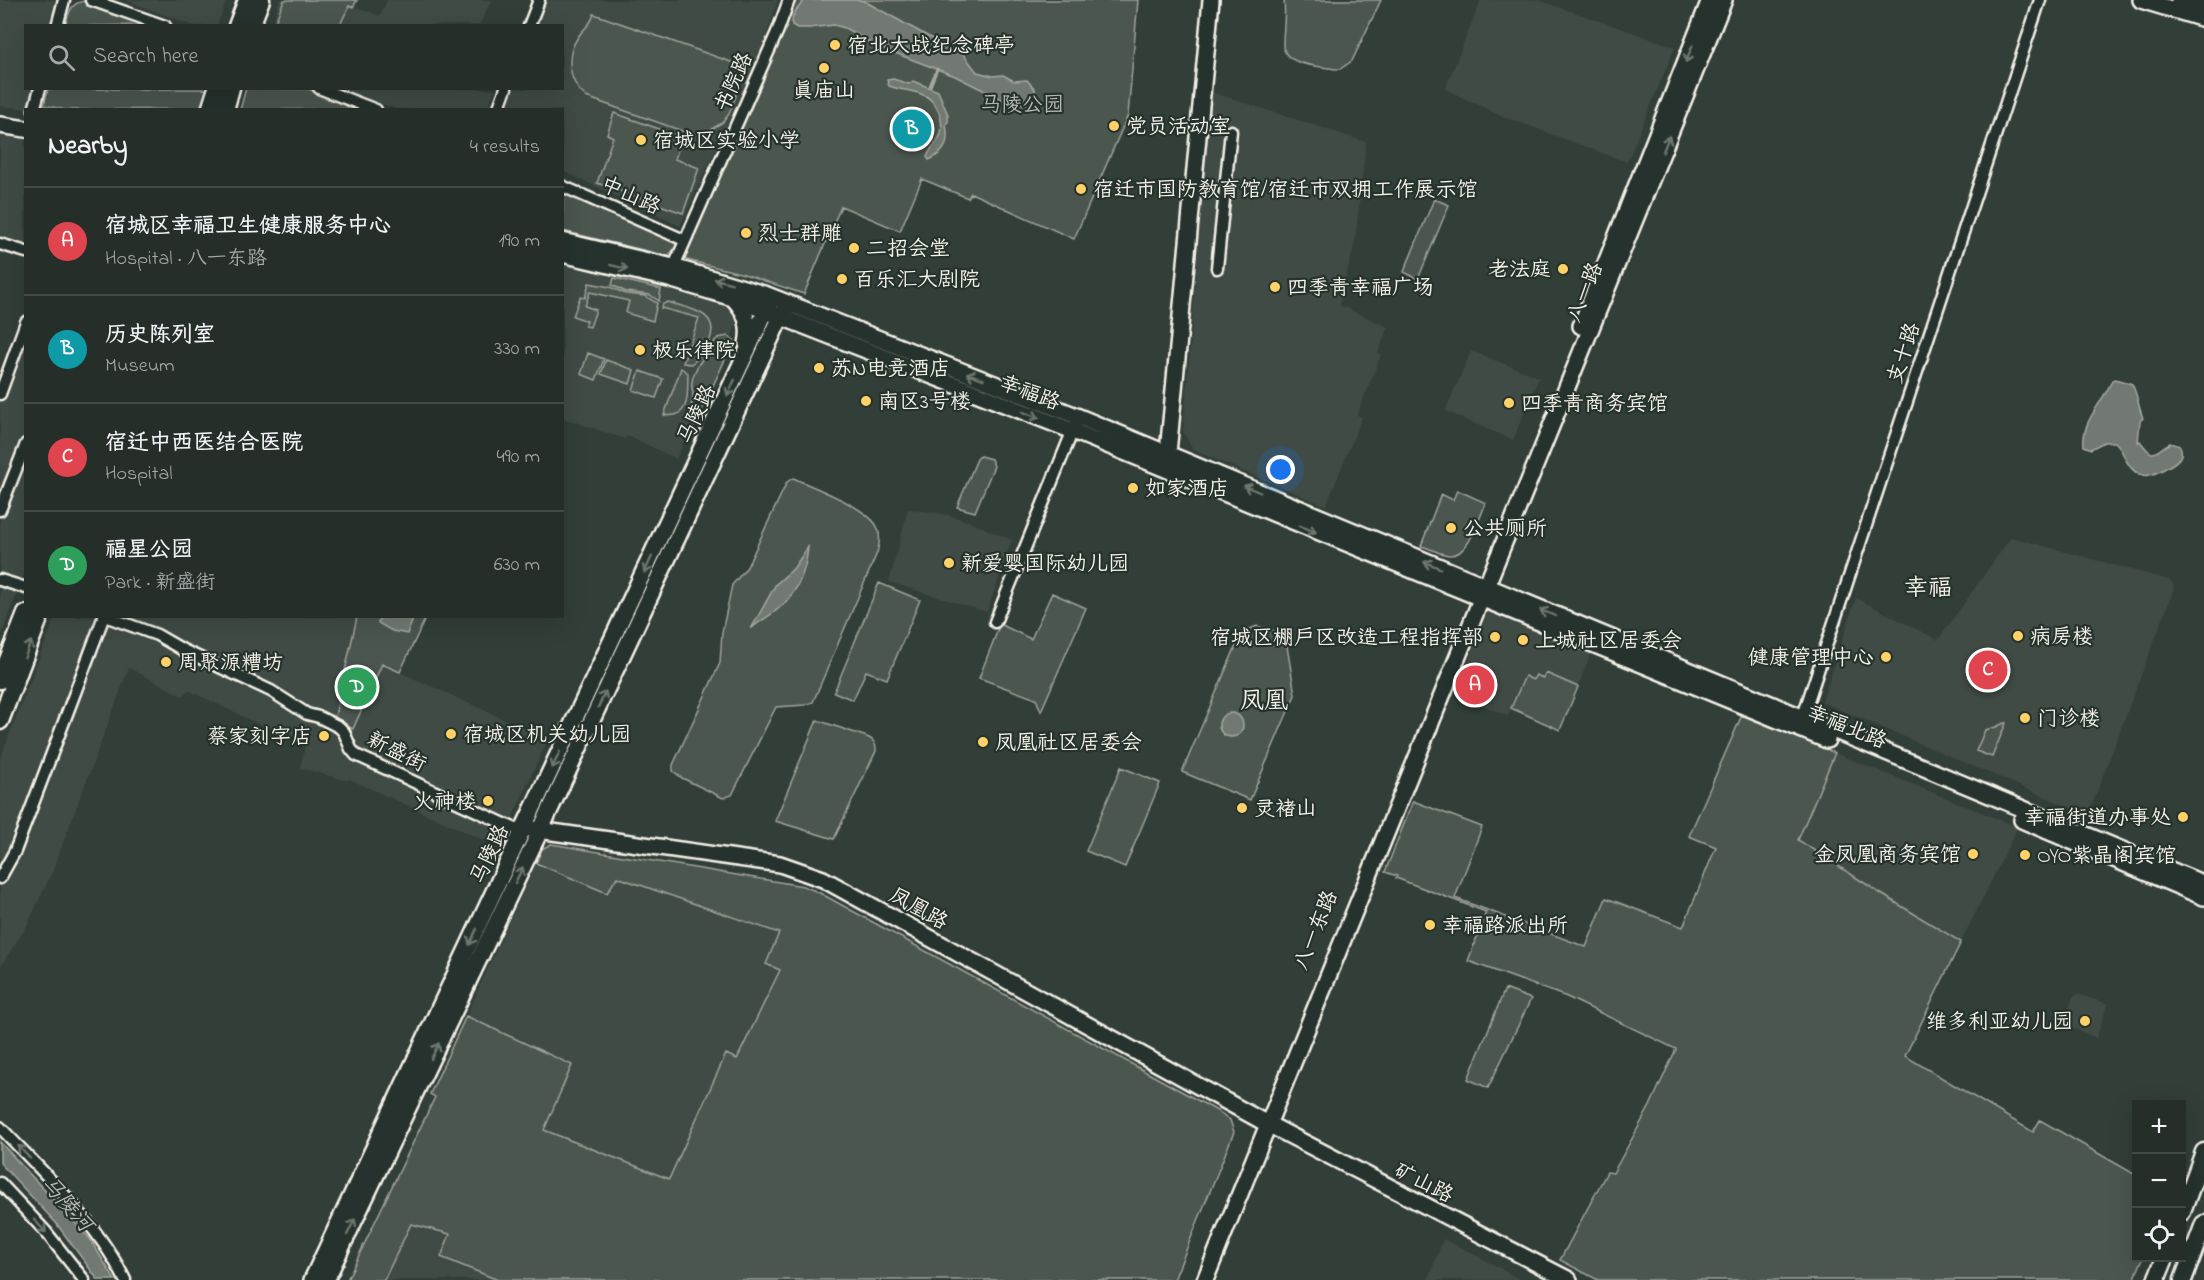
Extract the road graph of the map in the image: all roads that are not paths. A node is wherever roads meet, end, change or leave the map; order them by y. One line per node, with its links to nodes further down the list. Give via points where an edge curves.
1 (64, 0): 15 (street)
2 (91, 0): 16 (street)
3 (247, 0): 17 (main road)
4 (261, 0): 18 (main road)
5 (539, 0): 19 (street)
6 (789, 0): 36 (street, 书院路)
7 (1211, 0): 52 (main road)
8 (1710, 0): 56 (main road, 八一路, one-way to 56)
9 (1724, 0): 56 (main road, 八一路, one-way to 9)
10 (2040, 0): 63 (street, 支十路)
11 (2141, 0): 14 (main road)
12 (2179, 0): 13 (main road)
13 (2204, 8)
14 (2204, 19)
15 (58, 24)
16 (159, 24)
17 (238, 24)
18 (253, 24)
19 (530, 24)
20 (39, 90): 25 (street)
21 (216, 90): 26 (main road)
22 (230, 90): 27 (main road)
23 (325, 90): 28 (street)
24 (505, 90): 29 (street)
25 (35, 108)
26 (211, 108)
27 (226, 108)
28 (371, 108)
29 (499, 108)
30 (0, 115): 31 (main road)
31 (24, 119)
32 (0, 124): 33 (main road)
33 (24, 129)
34 (1231, 131): 41 (street)
35 (564, 187): 36 (street, 中山路)
36 (684, 240): 42 (street, 书院路)
37 (564, 242): 42 (main road, 幸福路)
38 (0, 244): 39 (street)
39 (24, 251)
40 (564, 254): 42 (main road, 幸福路, one-way to 42)
41 (1216, 268)
42 (671, 273): 43 (main road, 幸福路); 44 (main road, 幸福路, one-way to 42)
43 (733, 298): 44 (main road, 幸福路); 47 (main road, via 746,314 748,327)
44 (777, 307): 46 (main road, 幸福路); 47 (main road, 马陵路); 48 (main road, 马陵路); 50 (main road, 幸福路, one-way to 44)
45 (24, 328): 49 (street)
46 (822, 333): 48 (main road, via 793,329); 50 (main road, 幸福路, one-way to 50)
47 (742, 364): 65 (main road, 马陵路, one-way to 65)
48 (757, 369): 66 (main road, 马陵路, one-way to 48)
49 (0, 394)
50 (1076, 424): 52 (main road, 幸福路); 56 (main road, 幸福路, one-way to 56); 61 (street)
51 (24, 449): 53 (street)
52 (1168, 453): 56 (main road, 幸福路, one-way to 52)
53 (0, 510)
54 (0, 580): 55 (street)
55 (24, 587)
56 (1480, 592): 63 (main road, 幸福北路, one-way to 56); 69 (main road, 幸福北路); 70 (main road, 八一东路)
57 (24, 618): 62 (main road)
58 (39, 618): 64 (main road, one-way to 58)
59 (104, 618): 67 (street, via 15,851)
60 (110, 618): 65 (street, 新盛街, via 157,635 339,727 356,755)
61 (995, 622)
62 (0, 680)
63 (1802, 718): 68 (main road, 幸福北路)
64 (0, 721)
65 (523, 830): 66 (main road, 凤凰路); 79 (main road, 马陵路, one-way to 79)
66 (540, 831): 70 (main road, 凤凰路, via 802,870); 80 (main road, 马陵路, one-way to 66)
67 (0, 878)
68 (2204, 884)
69 (2204, 897)
70 (1264, 1122): 81 (main road, 八一东路); 82 (main road, 八一东路); 83 (main road, 矿山路)
71 (0, 1127): 78 (street, one-way to 71, via 84,1220)
72 (2204, 1152): 74 (main road)
73 (0, 1183): 77 (street, one-way to 77)
74 (2183, 1208)
75 (2204, 1224): 85 (main road)
76 (2163, 1262): 84 (main road)
77 (84, 1280)
78 (125, 1280)
79 (312, 1280)
80 (326, 1280)
81 (1195, 1280)
82 (1204, 1280)
83 (1569, 1280)
84 (2156, 1280)
85 (2183, 1280)

